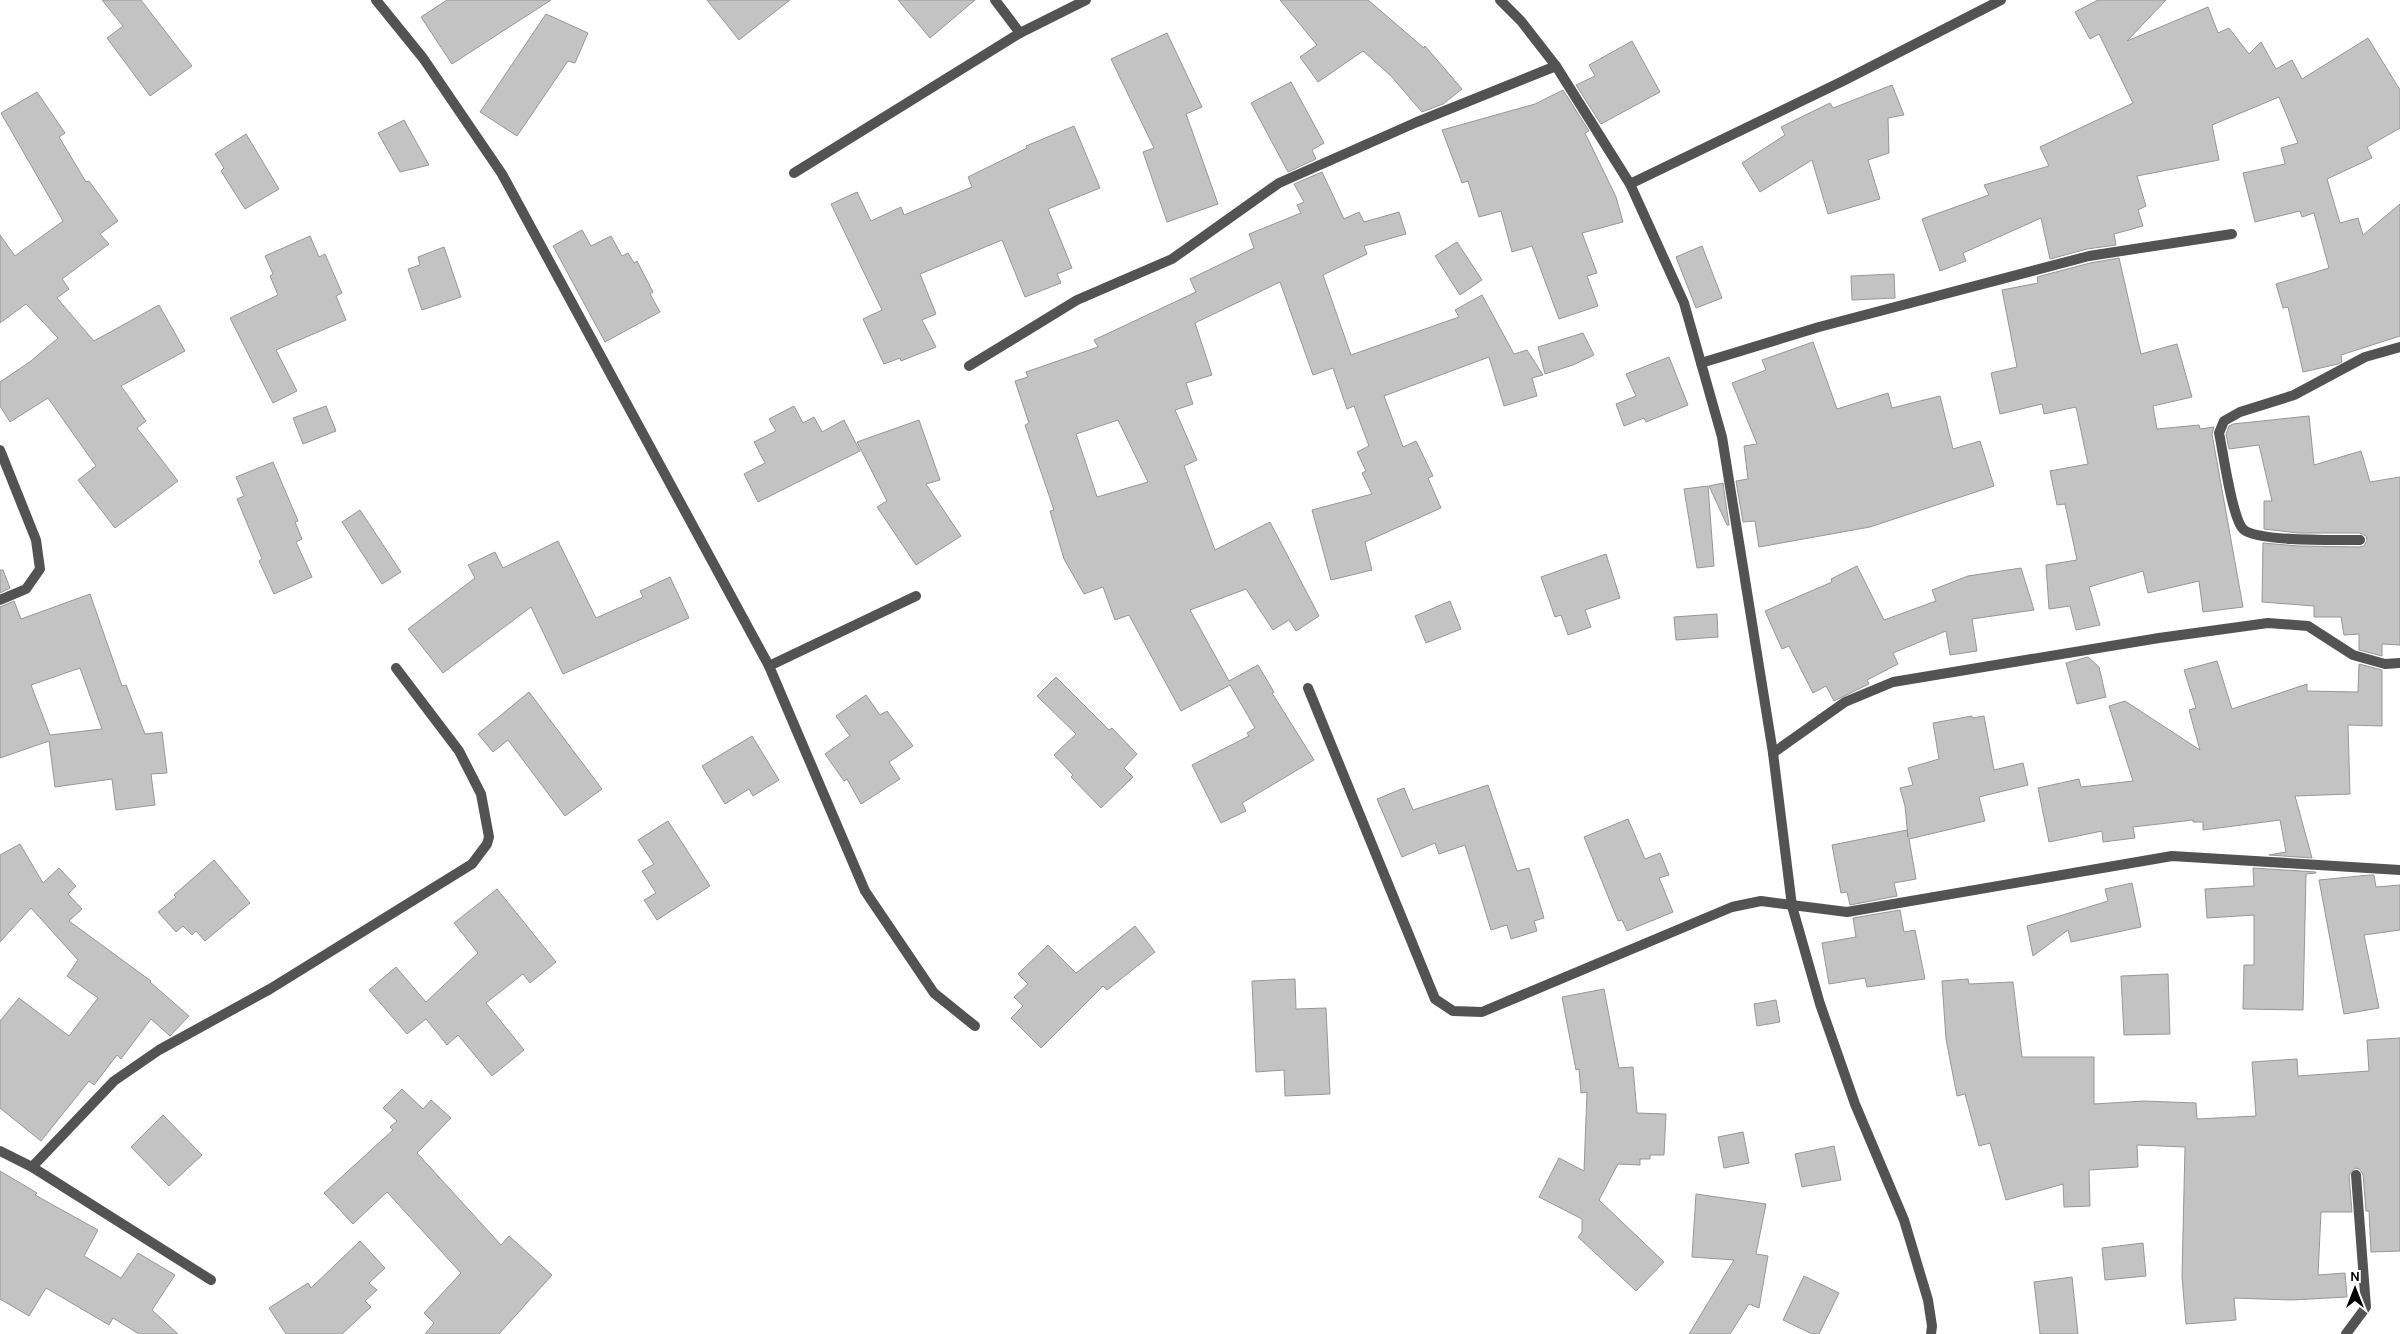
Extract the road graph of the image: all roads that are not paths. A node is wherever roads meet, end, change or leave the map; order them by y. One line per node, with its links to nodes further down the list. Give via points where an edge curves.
1 (376, 0): 19 (street, via 423,58 502,174)
2 (996, 0): 6 (street)
3 (1086, 0): 6 (street)
4 (1500, 0): 7 (street)
5 (2001, 0): 9 (street)
6 (1020, 33): 8 (street)
7 (1556, 66): 9 (street); 13 (street, via 1279,183 1172,259 1077,300)
8 (794, 173)
9 (1630, 184): 12 (street, via 1684,303)
10 (2232, 234): 12 (street, via 2089,256 1819,327)
11 (2400, 347): 15 (street, via 2365,357 2294,395 2240,412 2224,421 2219,433 2236,514 2243,529 2260,537)
12 (1701, 363): 22 (street, via 1722,437)
13 (969, 366)
14 (0, 450): 17 (street, via 36,540 40,569 26,589)
15 (2360, 540)
16 (916, 596): 19 (street)
17 (0, 600)
18 (2400, 663): 22 (street, via 2386,664 2353,655 2308,626 2268,623 2159,638 1892,682 1845,702)
19 (769, 666): 25 (street, via 865,891 934,993)
20 (396, 668): 27 (street, via 459,751 481,794 489,837 481,852 464,869 270,990 159,1050 114,1081)
21 (1308, 688): 24 (street, via 1435,999 1453,1011 1482,1012 1732,907 1762,901)
22 (1773, 753): 24 (street)
23 (2400, 870): 24 (street, via 2172,856 1847,912)
24 (1792, 906): 30 (street, via 1826,1022 1855,1104 1904,1220 1928,1300)
25 (975, 1026)
26 (0, 1150): 27 (street)
27 (32, 1166): 29 (street)
28 (2356, 1175): 31 (street, via 2366,1307)
29 (211, 1280)
30 (1931, 1334)
31 (2346, 1334)

